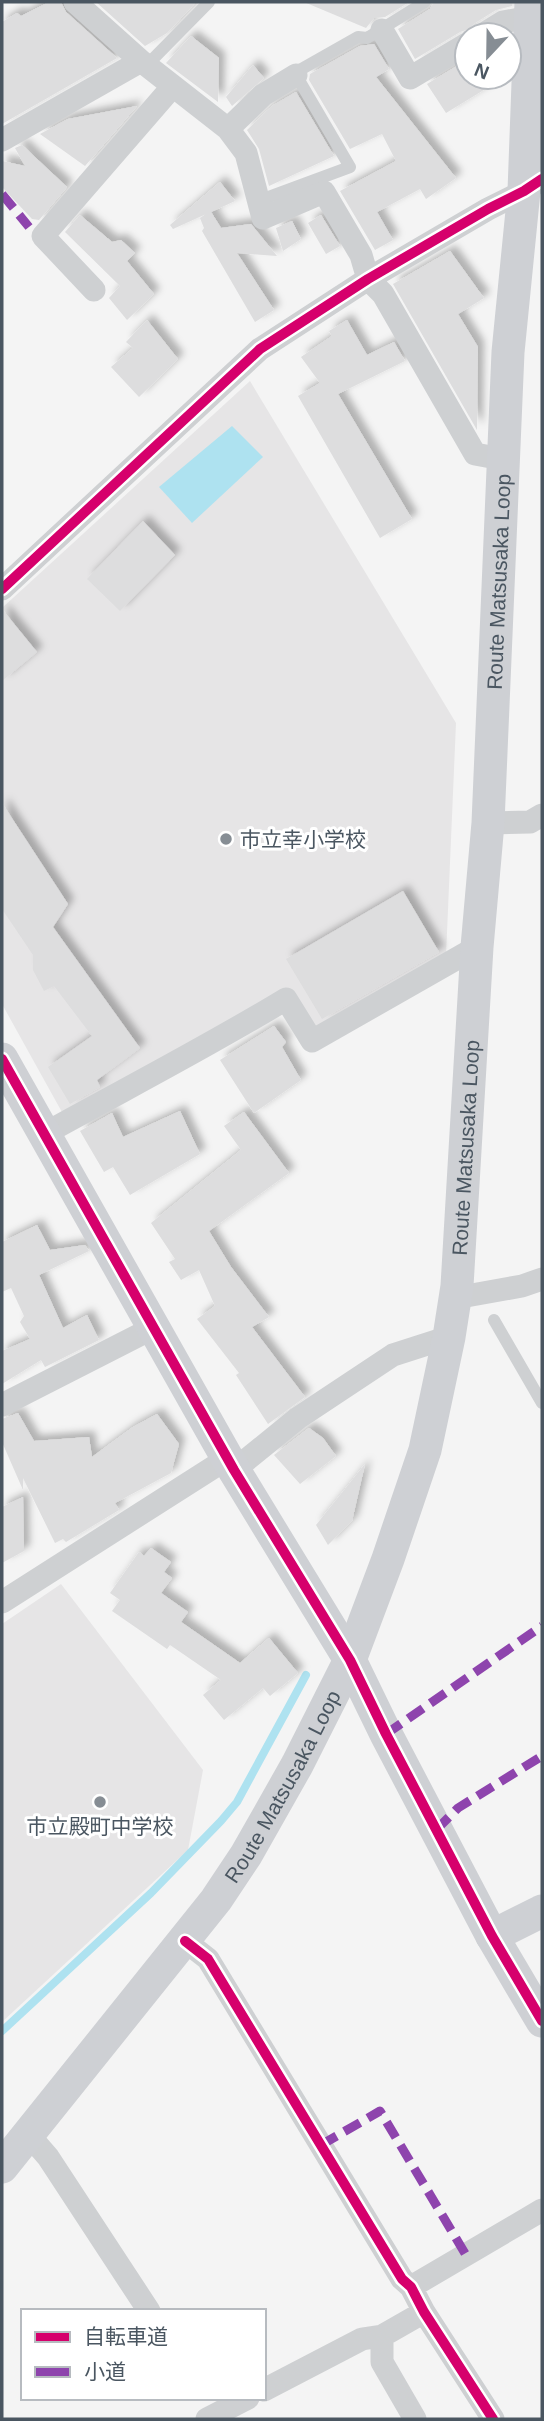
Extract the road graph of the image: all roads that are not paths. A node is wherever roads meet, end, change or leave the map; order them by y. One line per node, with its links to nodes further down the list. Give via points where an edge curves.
1 (75, 2): 8 (street)
2 (209, 2): 8 (lane)
3 (425, 2): 6 (lane)
4 (531, 9): 5 (street); 13 (main road, Route Matsusaka Loop)
5 (505, 21)
6 (382, 30): 7 (street, via 410,78); 9 (lane, via 358,37)
7 (453, 52)
8 (144, 63): 10 (street); 12 (street)
9 (296, 75): 11 (street, via 263,96); 14 (lane, via 349,167)
10 (173, 86): 11 (street); 16 (street, via 43,236)
11 (228, 129): 14 (street, via 246,153)
12 (2, 140)
13 (533, 185): 15 (street); 17 (main road, Route Matsusaka Loop, via 508,352)
14 (258, 201): 15 (street, via 263,218 324,192 361,255)
15 (368, 279): 17 (street, via 383,294 475,454); 18 (street, via 260,349)
16 (94, 290)
17 (502, 458): 19 (main road, Route Matsusaka Loop)
18 (2, 589)
19 (488, 823): 20 (street); 21 (main road, Route Matsusaka Loop)
20 (538, 823)
21 (477, 947): 23 (street, via 312,1041 286,999); 25 (main road, Route Matsusaka Loop)
22 (2, 1059): 23 (main road)
23 (44, 1134): 27 (main road)
24 (542, 1279): 25 (street)
25 (455, 1298): 28 (main road, Route Matsusaka Loop)
26 (494, 1320): 29 (lane)
27 (153, 1328): 30 (street); 31 (main road)
28 (449, 1337): 31 (street, via 393,1355); 33 (main road, Route Matsusaka Loop, via 425,1450)
29 (542, 1403)
30 (2, 1405)
31 (231, 1464): 32 (street); 33 (main road)
32 (2, 1602)
33 (350, 1660): 35 (main road); 36 (main road, Route Matsusaka Loop, via 246,1855)
34 (542, 1911): 35 (main road)
35 (492, 1936): 37 (main road)
36 (185, 1941): 38 (main road, Route Matsusaka Loop); 41 (street, via 208,1959)
37 (542, 2021)
38 (28, 2134): 39 (main road, Route Matsusaka Loop); 42 (street, via 48,2157)
39 (2, 2167)
40 (542, 2210): 41 (street)
41 (411, 2287): 43 (street)
42 (148, 2309)
43 (424, 2312): 44 (street); 49 (street)
44 (382, 2336): 45 (street, via 362,2339); 48 (street, via 382,2362)
45 (266, 2389)
46 (243, 2400): 47 (street)
47 (211, 2414)
48 (415, 2419)
49 (493, 2419)

